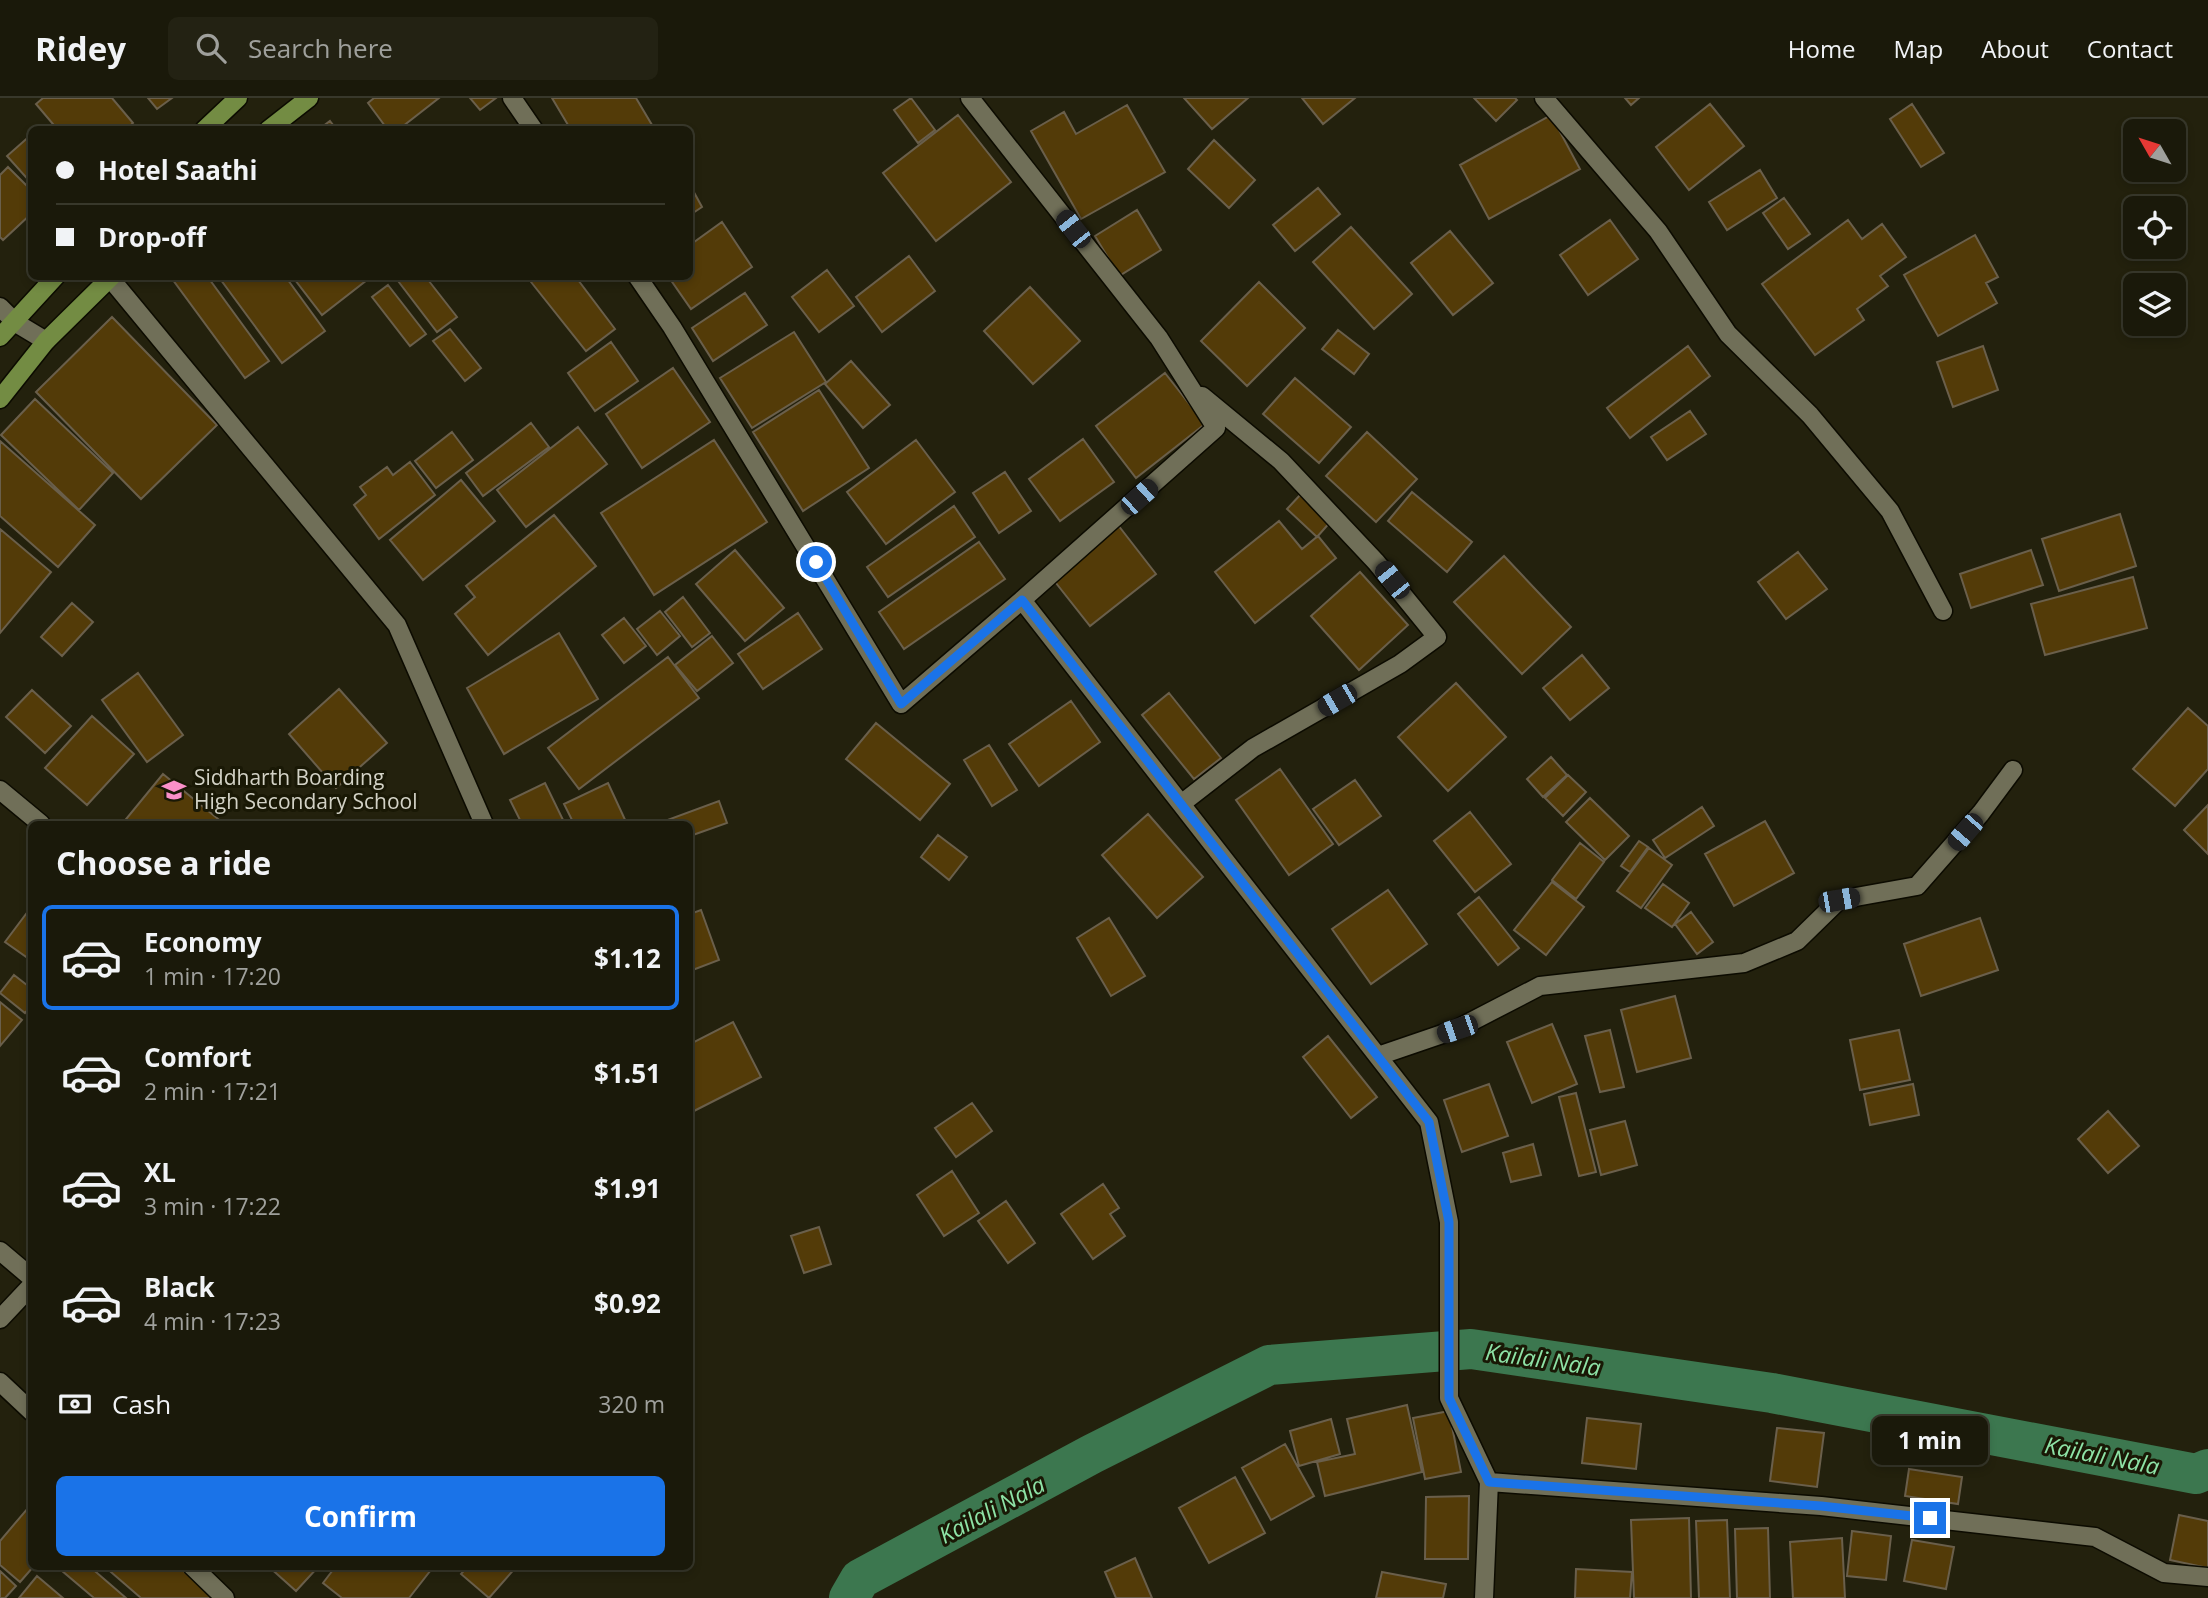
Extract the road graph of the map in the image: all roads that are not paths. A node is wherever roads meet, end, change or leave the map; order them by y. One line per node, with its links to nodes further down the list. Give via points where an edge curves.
1 (238, 98): 6 (main road)
2 (309, 98): 7 (main road)
3 (512, 98): 8 (street)
4 (970, 98): 17 (street, via 1159,338)
5 (1544, 98): 20 (street, via 1658,230 1728,334 1810,415 1890,511)
6 (208, 126)
7 (273, 126)
8 (531, 126)
9 (52, 280): 14 (main road)
10 (108, 280): 16 (main road)
11 (113, 280): 25 (street, via 397,625)
12 (640, 280): 19 (street, via 901,704)
13 (0, 307): 14 (street)
14 (16, 323): 15 (main road); 16 (street)
15 (0, 337)
16 (46, 341): 18 (main road)
17 (1190, 387): 19 (street, via 1216,428); 23 (street, via 1280,461 1376,562 1437,637 1400,664 1253,748)
18 (0, 399)
19 (1022, 600): 23 (street)
20 (1943, 611)
21 (2013, 770): 26 (street, via 1917,886 1839,900 1797,941 1744,963 1540,986 1457,1029)
22 (0, 790): 24 (street)
23 (1181, 804): 26 (street)
24 (37, 821)
25 (483, 821)
26 (1378, 1056): 33 (street, via 1429,1122 1449,1222 1449,1398)
27 (0, 1251): 28 (street)
28 (28, 1275)
29 (28, 1289): 30 (street)
30 (0, 1319)
31 (0, 1382): 32 (street)
32 (28, 1408)
33 (1489, 1482): 35 (street, via 1821,1506 2095,1537 2164,1573); 37 (street)
34 (196, 1570): 36 (street)
35 (2208, 1577)
36 (225, 1598)
37 (1484, 1598)

